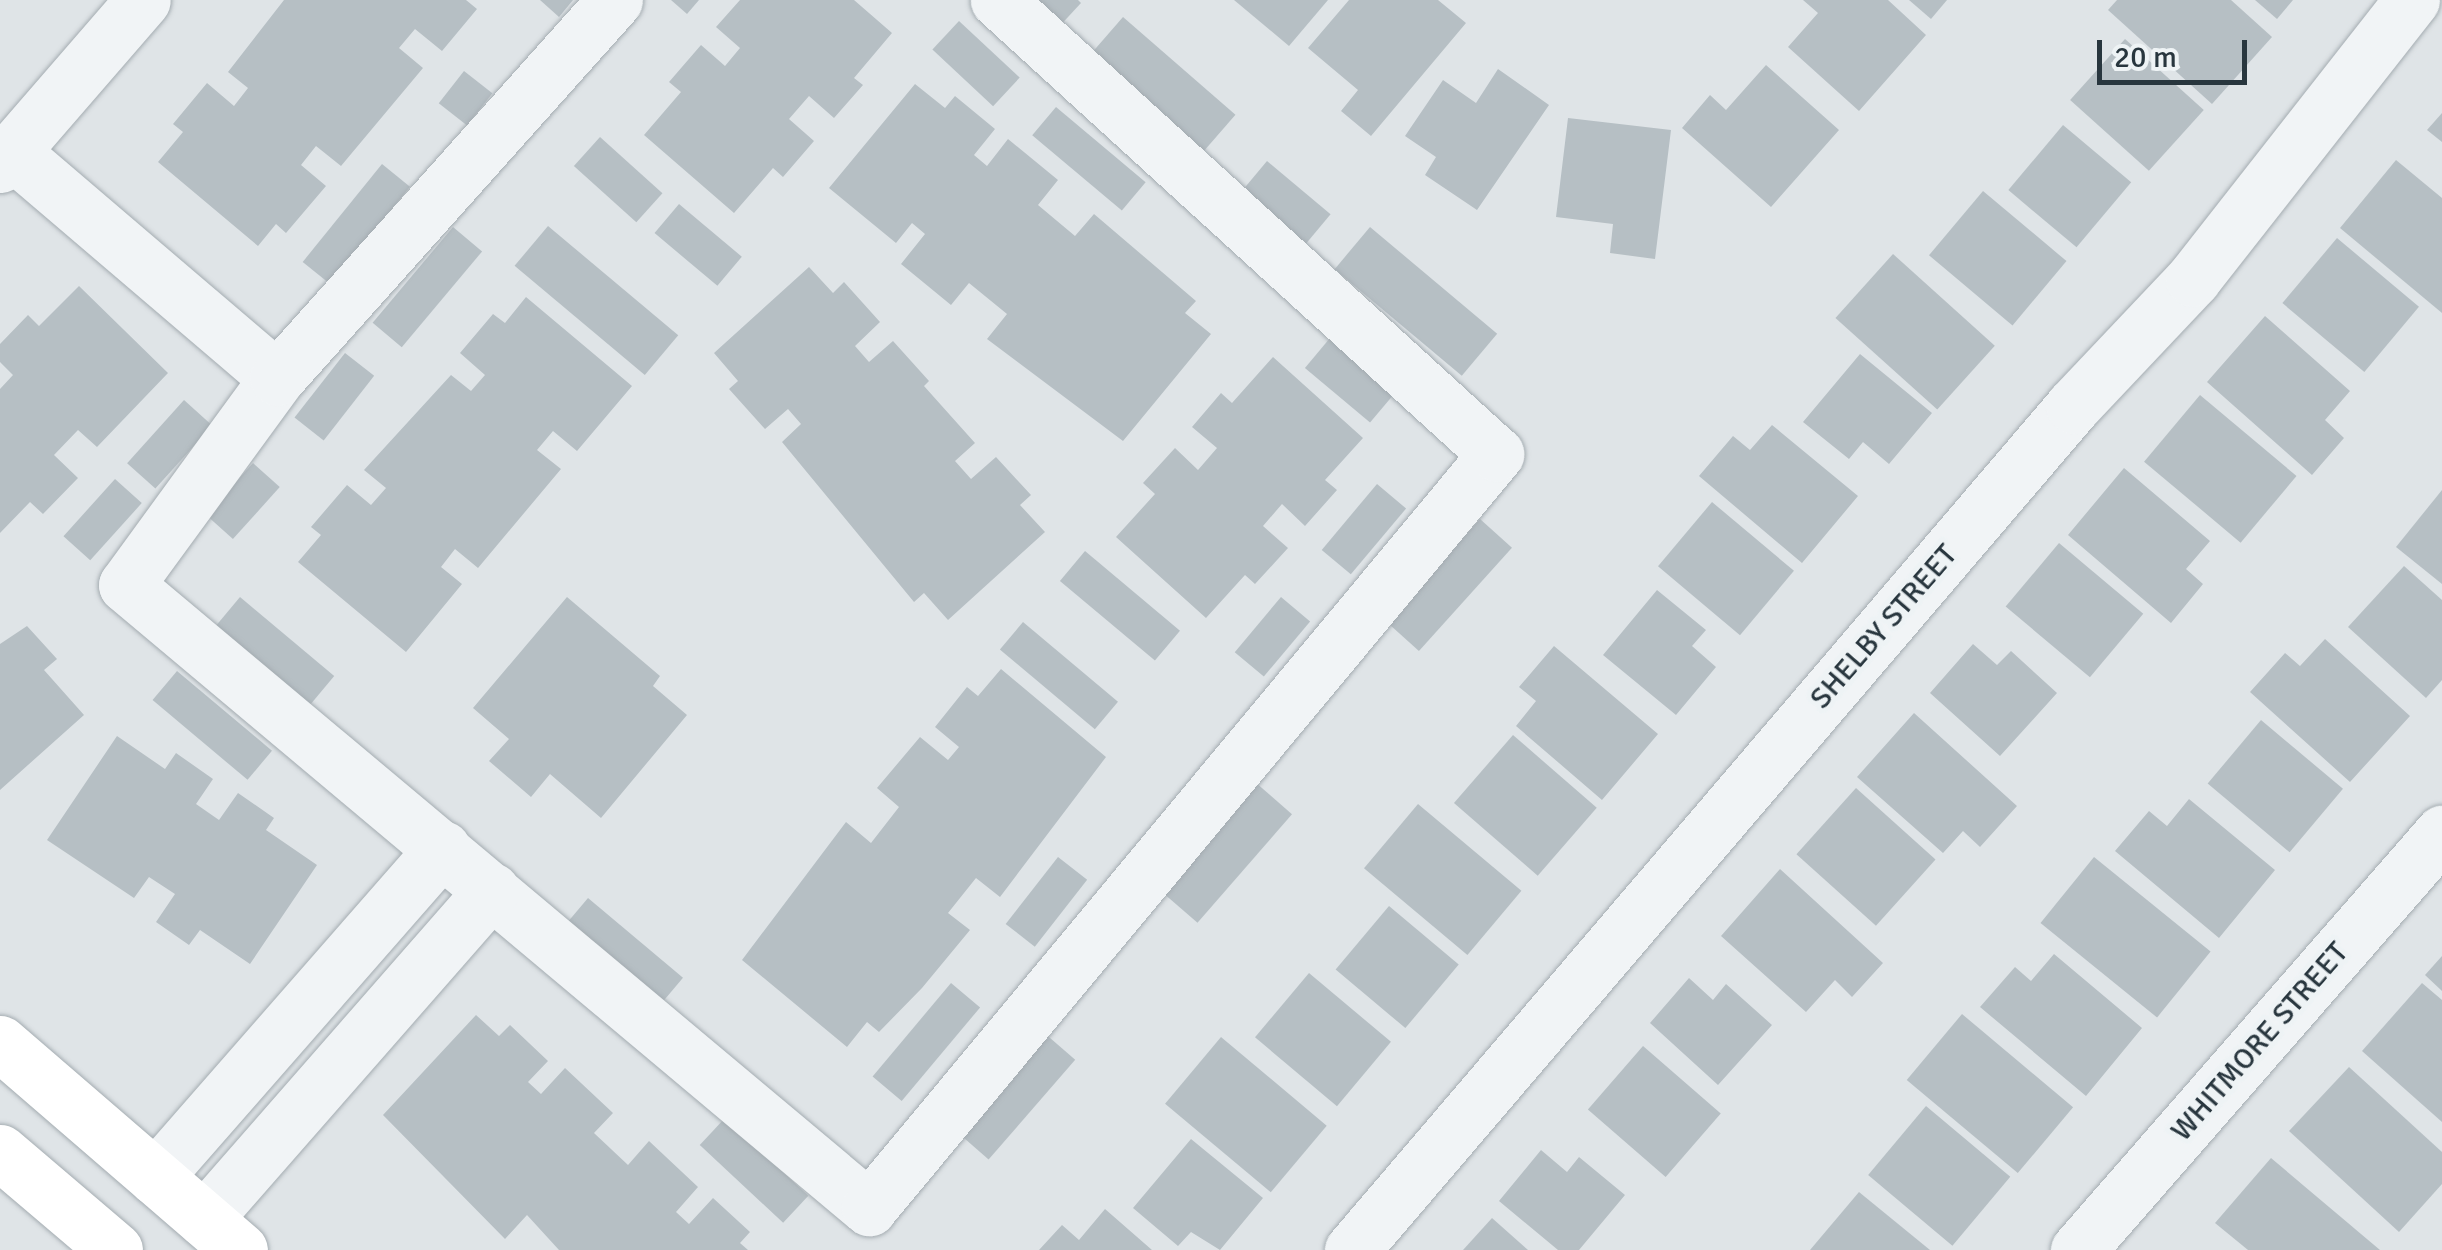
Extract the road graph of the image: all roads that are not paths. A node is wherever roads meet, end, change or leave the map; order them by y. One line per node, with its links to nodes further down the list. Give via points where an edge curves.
1 (143, 0): 5 (street)
2 (615, 0): 6 (street)
3 (998, 0): 9 (street, via 1496,454 868,1208)
4 (2412, 0): 15 (street, SHELBY STREET, via 2193,278 2073,406)
5 (6, 158): 6 (street)
6 (277, 378): 8 (street, via 126,585)
7 (2442, 833): 16 (street, WHITMORE STREET)
8 (444, 848): 9 (street); 12 (street)
9 (492, 890): 13 (street)
10 (0, 1042): 12 (main road)
11 (0, 1152): 14 (main road)
12 (154, 1177): 13 (main road)
13 (222, 1235)
14 (114, 1250)
15 (1352, 1250)
16 (2078, 1250)

